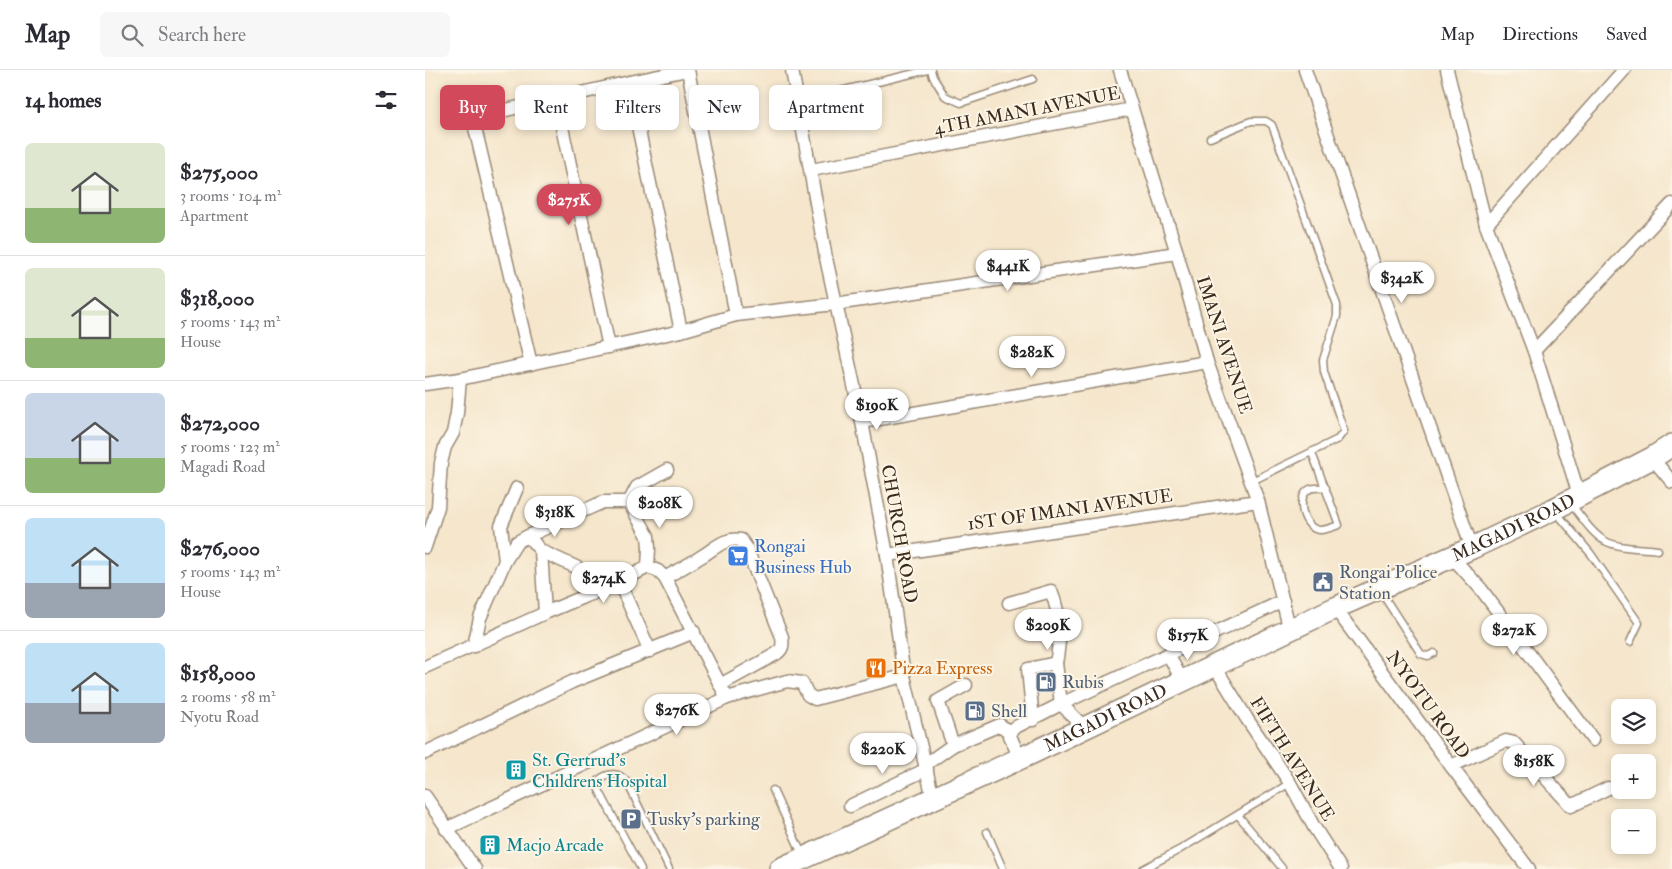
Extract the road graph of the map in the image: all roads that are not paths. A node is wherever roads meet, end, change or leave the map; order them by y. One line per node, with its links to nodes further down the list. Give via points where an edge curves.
1 (687, 70): 9 (street); 23 (street)
2 (791, 70): 10 (street, CHURCH ROAD)
3 (929, 70): 8 (lane, via 945,96 961,103); 11 (lane)
4 (1120, 70): 14 (street, IMANI AVENUE)
5 (1305, 70): 45 (street)
6 (1447, 70): 20 (street)
7 (1624, 70): 20 (street)
8 (1033, 79)
9 (631, 82): 12 (street); 24 (street)
10 (794, 85)
11 (866, 85)
12 (586, 92)
13 (515, 108): 28 (street, via 484,115 475,128)
14 (1132, 109): 18 (street, 4TH AMANI AVENUE); 21 (street, IMANI AVENUE)
15 (562, 130): 25 (street)
16 (803, 130): 18 (street, CHURCH ROAD)
17 (1210, 138): 33 (lane, via 1251,121 1266,121 1272,125 1337,304 1337,316 1323,360 1344,431 1338,439)
18 (811, 170): 22 (street, CHURCH ROAD)
19 (1672, 204): 26 (street)
20 (1486, 225): 26 (street)
21 (1177, 253): 22 (street); 27 (street, IMANI AVENUE)
22 (835, 304): 23 (street); 31 (street, CHURCH ROAD)
23 (736, 315): 24 (street)
24 (681, 331): 25 (street)
25 (609, 347): 28 (street)
26 (1534, 351): 42 (street)
27 (1207, 362): 31 (street); 36 (street, IMANI AVENUE)
28 (531, 364): 29 (street)
29 (460, 379): 30 (street); 44 (street, via 453,433 441,463 439,507)
30 (425, 384)
31 (862, 422): 48 (street, CHURCH ROAD)
32 (1672, 445): 34 (highway, MAGADI ROAD)
33 (1313, 453): 36 (lane); 39 (lane)
34 (1652, 458): 37 (street); 42 (highway, MAGADI ROAD)
35 (667, 470): 41 (street, via 637,487)
36 (1252, 481): 40 (street, IMANI AVENUE)
37 (1672, 482)
38 (517, 488): 50 (street, via 501,526)
39 (1326, 488): 39 (lane, via 1339,525 1314,529 1308,524 1302,502 1310,489)
40 (1258, 501): 48 (street, 1ST OF IMANI AVENUE); 56 (street, IMANI AVENUE)
41 (629, 502): 43 (street, via 603,502); 51 (street, via 648,536)
42 (1567, 502): 45 (highway, MAGADI ROAD); 46 (lane, via 1604,540 1617,545); 62 (lane, via 1591,554 1639,623)
43 (528, 536): 47 (street); 50 (street, via 517,542)
44 (425, 547)
45 (1472, 548): 49 (highway, MAGADI ROAD)
46 (1659, 550)
47 (541, 551): 55 (street, via 578,568); 59 (street)
48 (887, 555): 70 (street, CHURCH ROAD)
49 (1452, 557): 54 (highway, MAGADI ROAD); 79 (street, via 1481,589)
50 (505, 561): 63 (street, via 480,618)
51 (647, 567): 52 (street); 53 (street)
52 (665, 578): 61 (street); 72 (street, via 726,541 741,540 746,547 783,637 783,646 776,654)
53 (619, 582): 55 (street); 64 (street)
54 (1379, 589): 58 (highway, MAGADI ROAD); 65 (lane, via 1421,654 1428,656)
55 (592, 594): 59 (street)
56 (1283, 601): 60 (street, IMANI AVENUE); 66 (street)
57 (1009, 602): 67 (street, via 1051,591 1057,605 1060,642)
58 (1335, 608): 60 (highway, MAGADI ROAD); 84 (street, NYOTU ROAD)
59 (545, 613): 63 (street)
60 (1290, 631): 69 (highway, MAGADI ROAD)
61 (694, 632): 64 (street); 72 (street)
62 (1630, 642)
63 (474, 646): 68 (street)
64 (650, 651): 81 (street, via 573,682)
65 (1434, 653)
66 (1168, 654): 71 (street); 75 (street)
67 (1056, 663): 75 (street); 76 (street, via 1028,669)
68 (425, 667)
69 (1215, 667): 71 (highway, MAGADI ROAD); 85 (street, FIFTH AVENUE)
70 (904, 676): 74 (street, via 815,700 808,695 802,683 787,681); 83 (street, CHURCH ROAD)
71 (1183, 682): 77 (highway, MAGADI ROAD)
72 (720, 685): 74 (street)
73 (965, 685): 80 (street, via 938,701)
74 (727, 698): 92 (street)
75 (1061, 704): 76 (street); 77 (street)
76 (1033, 720): 78 (street)
77 (1085, 728): 82 (highway, MAGADI ROAD)
78 (1008, 731): 80 (street, via 1000,725); 82 (street)
79 (1593, 740)
80 (953, 745): 83 (street)
81 (425, 753)
82 (1020, 759): 89 (highway, MAGADI ROAD)
83 (927, 766): 89 (street, CHURCH ROAD); 90 (street)
84 (1451, 766): 86 (street, via 1506,741 1514,743 1571,806); 103 (street, NYOTU ROAD)
85 (1291, 783): 91 (lane); 102 (street, FIFTH AVENUE)
86 (1608, 788)
87 (773, 790): 94 (lane)
88 (425, 796): 92 (street)
89 (933, 798): 94 (highway, MAGADI ROAD)
90 (850, 806)
91 (1238, 815): 95 (lane); 101 (lane)
92 (446, 829): 96 (street)
93 (987, 832): 100 (lane)
94 (806, 864): 99 (highway, MAGADI ROAD)
95 (1282, 868)
96 (475, 869)
97 (641, 869): 98 (lane, via 599,792 599,780 605,775 618,774 627,782)
98 (669, 869)
99 (780, 869)
100 (1003, 869)
101 (1143, 869)
102 (1341, 869)
103 (1529, 869)

